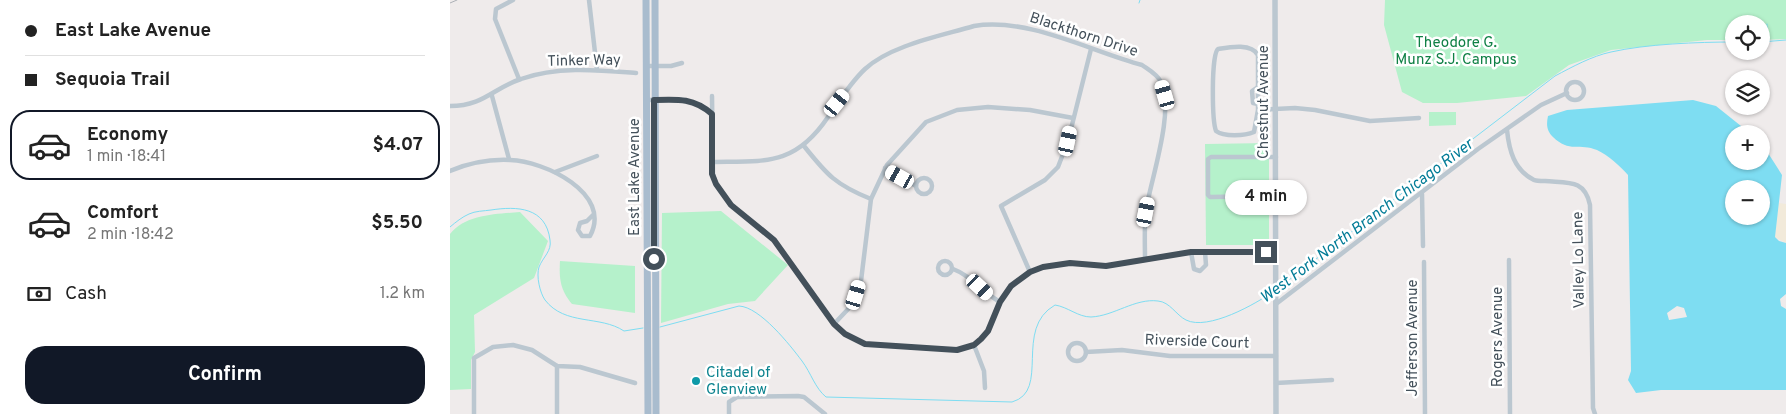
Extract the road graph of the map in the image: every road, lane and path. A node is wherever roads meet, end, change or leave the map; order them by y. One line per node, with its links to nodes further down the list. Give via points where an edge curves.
1 (513, 0): 11 (street, via 496,9 495,19)
2 (589, 0): 9 (street)
3 (646, 0): 8 (main road, East Lake Avenue)
4 (655, 0): 8 (main road, East Lake Avenue)
5 (1275, 0): 18 (street, Chestnut Avenue)
6 (1091, 49): 20 (street); 23 (street, Blackthorn Drive, via 1015,26 988,24 899,50 879,58 864,69); 40 (street, Blackthorn Drive, via 1142,65 1161,82 1165,95 1164,128 1146,212)
7 (682, 63): 8 (street)
8 (651, 66): 15 (main road, East Lake Avenue)
9 (597, 70): 10 (street, Tinker Way); 11 (street, Tinker Way, via 547,72)
10 (636, 73)
11 (519, 79): 13 (street, Tinker Way)
12 (1567, 93): 12 (street, via 1576,100 1583,96 1584,90 1579,83 1573,83 1568,86); 22 (street, via 1541,105)
13 (492, 96): 16 (street, Tinker Way, via 474,104); 26 (street)
14 (712, 96): 19 (street)
15 (651, 100): 19 (street, via 689,100 701,104); 48 (main road, East Lake Avenue)
16 (450, 106)
17 (1258, 107): 17 (street, via 1256,51 1248,48 1215,51 1215,127 1220,134 1249,134 1255,128); 18 (street)
18 (1276, 108): 21 (street, via 1314,110 1370,121); 25 (street, Chestnut Avenue)
19 (712, 114): 27 (street)
20 (1073, 118): 28 (street, via 988,107 957,110 926,122); 44 (street, via 1058,167 1045,180 1000,206)
21 (1419, 118)
22 (1507, 130): 32 (street); 66 (street, Valley Lo Lane, via 1514,162 1534,180 1581,186 1588,192)
23 (804, 146): 27 (street, Blackthorn Drive, via 767,161); 34 (street, via 840,185)
24 (597, 156): 30 (street)
25 (1276, 157): 33 (street, Chestnut Avenue); 33 (street, via 1211,156 1208,159 1210,197)
26 (509, 160): 29 (street, via 470,163); 30 (street, via 528,162)
27 (712, 162): 47 (street, via 712,174 722,194 774,240)
28 (885, 168): 31 (street); 34 (street)
29 (450, 171)
30 (555, 172): 35 (street, via 578,188)
31 (916, 186)
32 (1422, 194): 36 (street); 46 (street)
33 (1276, 196): 46 (street, Chestnut Avenue)
34 (870, 198): 47 (street, via 861,281 851,306)
35 (594, 215): 35 (street, via 595,228 590,236 582,236 578,230 580,223)
36 (1423, 246)
37 (1191, 252): 38 (street); 38 (street, via 1194,269 1200,271 1206,265); 40 (street)
38 (1205, 252): 39 (street)
39 (1266, 252)
40 (1145, 260): 44 (street, via 1106,266 1055,264)
41 (1509, 260): 65 (street, Rogers Avenue)
42 (1424, 262): 64 (street, Jefferson Avenue)
43 (953, 269): 45 (street, via 972,279)
44 (1030, 272): 45 (street, via 1011,286)
45 (1000, 302): 49 (street, via 988,331)
46 (1276, 304): 51 (street, Chestnut Avenue)
47 (834, 324): 49 (street, via 854,339 879,346 948,351)
48 (652, 333): 59 (main road, East Lake Avenue); 60 (main road, East Lake Avenue)
49 (974, 345): 56 (street, via 984,371)
50 (1086, 352): 50 (street, Riverside Court, via 1077,343 1069,348 1068,353 1073,360 1079,361); 51 (street, Riverside Court, via 1122,350 1170,356)
51 (1276, 356): 55 (street, Chestnut Avenue)
52 (557, 366): 54 (street, via 580,367); 57 (street, via 532,350 513,345 493,348 474,358); 58 (street)
53 (1332, 380): 55 (street)
54 (635, 383)
55 (1276, 383): 63 (street, Chestnut Avenue)
56 (984, 388)
57 (474, 414)
58 (558, 414)
59 (648, 414)
60 (656, 414)
61 (729, 414): 62 (street, via 732,398 789,396 804,397)
62 (825, 414)
63 (1276, 414)
64 (1425, 414)
65 (1510, 414)
66 (1595, 414)

